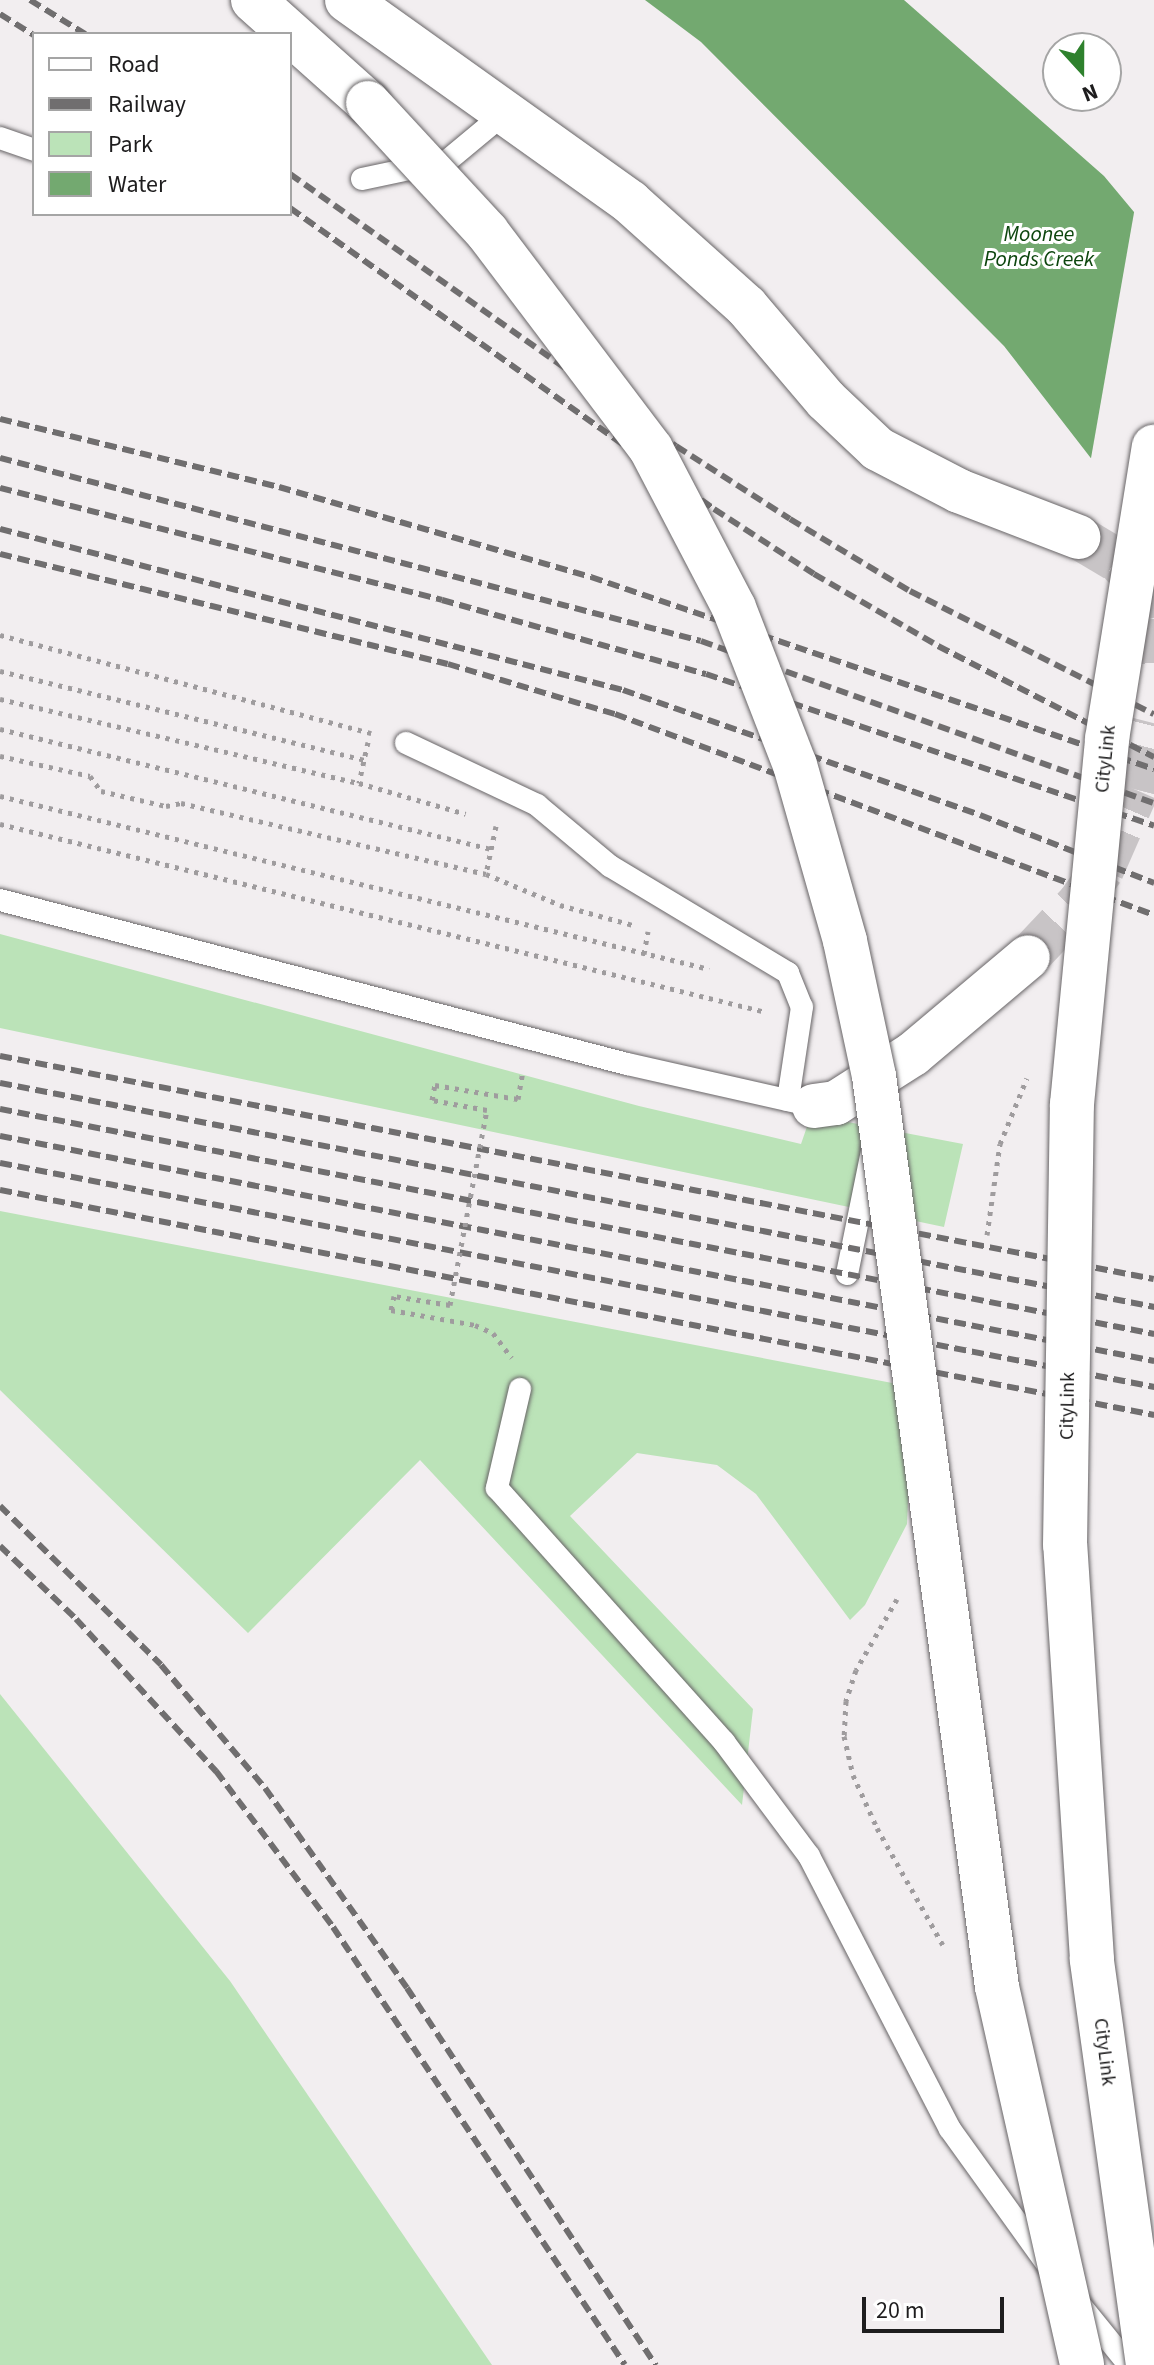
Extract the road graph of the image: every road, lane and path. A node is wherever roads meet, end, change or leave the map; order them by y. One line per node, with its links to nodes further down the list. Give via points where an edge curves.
1 (253, 0): 3 (main road, bridge)
2 (347, 0): 5 (main road)
3 (287, 32)
4 (292, 36): 31 (main road, bridge, via 428,163 496,243 651,449 734,608 795,765 845,941 874,1076 997,1987)
5 (506, 112): 8 (lane, via 447,161); 10 (main road, via 689,252 878,449 959,491)
6 (0, 138): 7 (lane)
7 (32, 149)
8 (362, 179)
9 (1154, 447): 33 (main road, CityLink, bridge, via 1107,739 1072,1104 1065,1545 1092,1959)
10 (1078, 537)
11 (0, 635): 17 (path, via 371,731)
12 (0, 671): 17 (path)
13 (0, 699): 18 (path)
14 (0, 729): 21 (path)
15 (406, 743): 28 (lane, via 537,805 610,866 788,973 802,1007)
16 (0, 756): 22 (path, via 90,776 101,791 166,806 181,803)
17 (364, 760): 18 (path)
18 (359, 783): 21 (path, via 496,823)
19 (0, 796): 22 (path, via 644,954 649,929 560,905)
20 (0, 824): 25 (path)
21 (491, 849): 22 (path)
22 (486, 874)
23 (0, 900): 28 (lane, via 627,1064)
24 (1028, 957): 26 (main road)
25 (782, 1016)
26 (913, 1054): 28 (main road, via 836,1103); 29 (lane, via 890,1098 869,1160)
27 (509, 1098): 30 (path, bridge, via 435,1085 432,1100 487,1110 450,1305 394,1296 391,1310 493,1333 511,1356)
28 (801, 1103)
29 (847, 1274)
30 (520, 1389): 32 (lane, via 497,1488 724,1742 809,1856 950,2129 1011,2221)
31 (1082, 2365)
32 (1129, 2365)
33 (1148, 2365)

